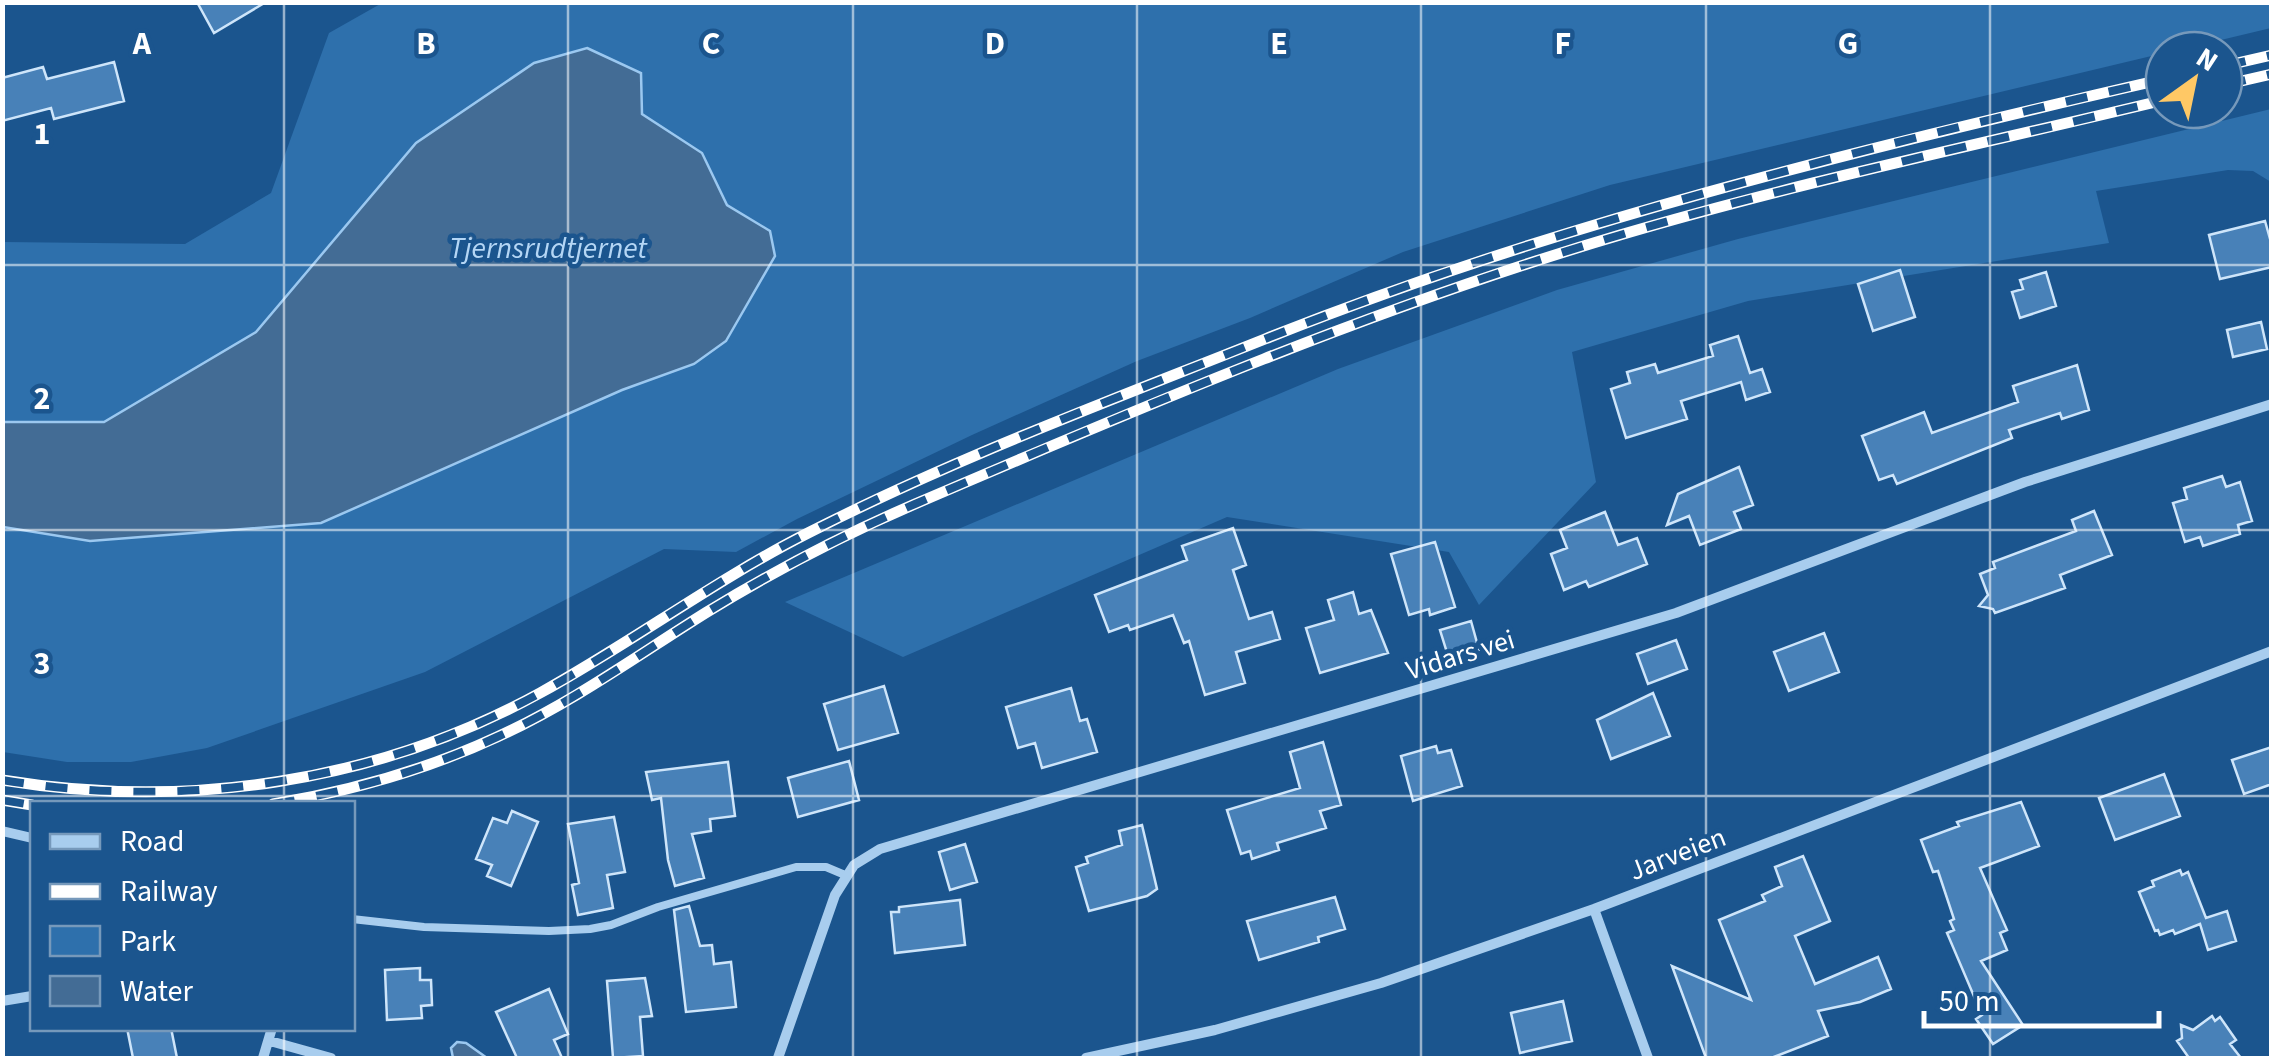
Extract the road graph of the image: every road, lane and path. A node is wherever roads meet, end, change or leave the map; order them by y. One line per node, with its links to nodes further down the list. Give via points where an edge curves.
1 (2272, 404): 5 (street, Vidars vei, via 2025,482 1676,613 901,842 866,856)
2 (2272, 651): 6 (street, Jarveien)
3 (2, 831): 4 (street)
4 (30, 838)
5 (845, 875): 7 (lane, via 796,867 590,929); 13 (street)
6 (1594, 909): 14 (street, Jarveien, via 1381,983); 15 (street)
7 (355, 919)
8 (30, 996): 9 (street)
9 (2, 1000)
10 (271, 1035): 11 (street); 12 (street)
11 (263, 1058)
12 (331, 1058)
13 (778, 1058)
14 (1086, 1058)
15 (1648, 1058)

